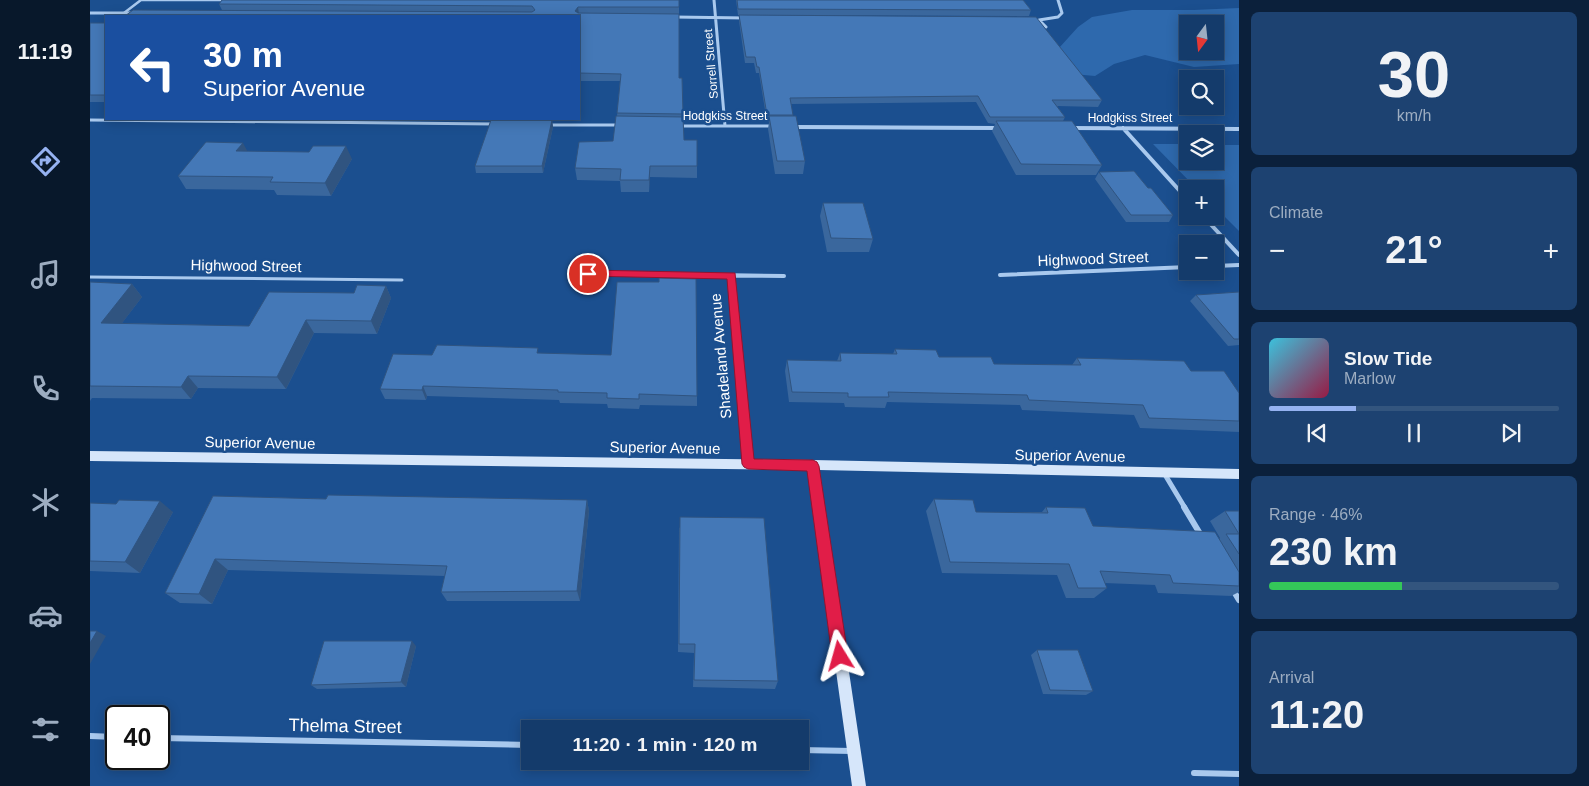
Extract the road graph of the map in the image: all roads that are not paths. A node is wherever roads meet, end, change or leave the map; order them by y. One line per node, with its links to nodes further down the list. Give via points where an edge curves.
1 (714, 0): 8 (street, Sorrell Street)
2 (1058, 0): 10 (street, via 1062,13 1058,17 1039,20)
3 (221, 7): 5 (lane, via 228,0 140,0)
4 (90, 13): 5 (street)
5 (124, 13): 6 (street)
6 (144, 13)
7 (667, 17): 8 (street)
8 (716, 18): 9 (street); 16 (street, Sorrell Street)
9 (752, 18)
10 (1046, 27)
11 (90, 120): 12 (street)
12 (497, 124)
13 (546, 124): 14 (street)
14 (626, 125)
15 (675, 126): 16 (street, Hodgkiss Street)
16 (725, 126): 17 (street, Hodgkiss Street)
17 (775, 126)
18 (784, 126): 19 (street, Hodgkiss Street)
19 (1004, 128)
20 (1063, 128): 21 (street, Hodgkiss Street)
21 (1123, 128): 22 (street, Hodgkiss Street); 23 (street)
22 (1239, 129)
23 (1179, 190)
24 (1211, 225): 25 (street)
25 (1239, 255)
26 (1239, 265): 27 (street)
27 (1224, 266)
28 (1179, 268): 30 (street, Highwood Street)
29 (588, 274): 31 (street)
30 (1000, 275)
31 (732, 276): 32 (street); 36 (street, Shadeland Avenue)
32 (784, 276)
33 (90, 278): 34 (lane, Highwood Street)
34 (402, 280)
35 (90, 456): 36 (street, Superior Avenue)
36 (748, 464): 37 (street, Superior Avenue)
37 (813, 466): 38 (street, Superior Avenue); 48 (street)
38 (1164, 473): 39 (street, Superior Avenue); 40 (street)
39 (1239, 474)
40 (1204, 541)
41 (1229, 583): 42 (street)
42 (1239, 600)
43 (90, 736): 44 (street)
44 (105, 737)
45 (170, 738): 46 (street, Thelma Street)
46 (521, 745)
47 (809, 750): 48 (street)
48 (854, 751): 51 (street)
49 (1194, 773): 50 (street)
50 (1239, 774)
51 (859, 786)

